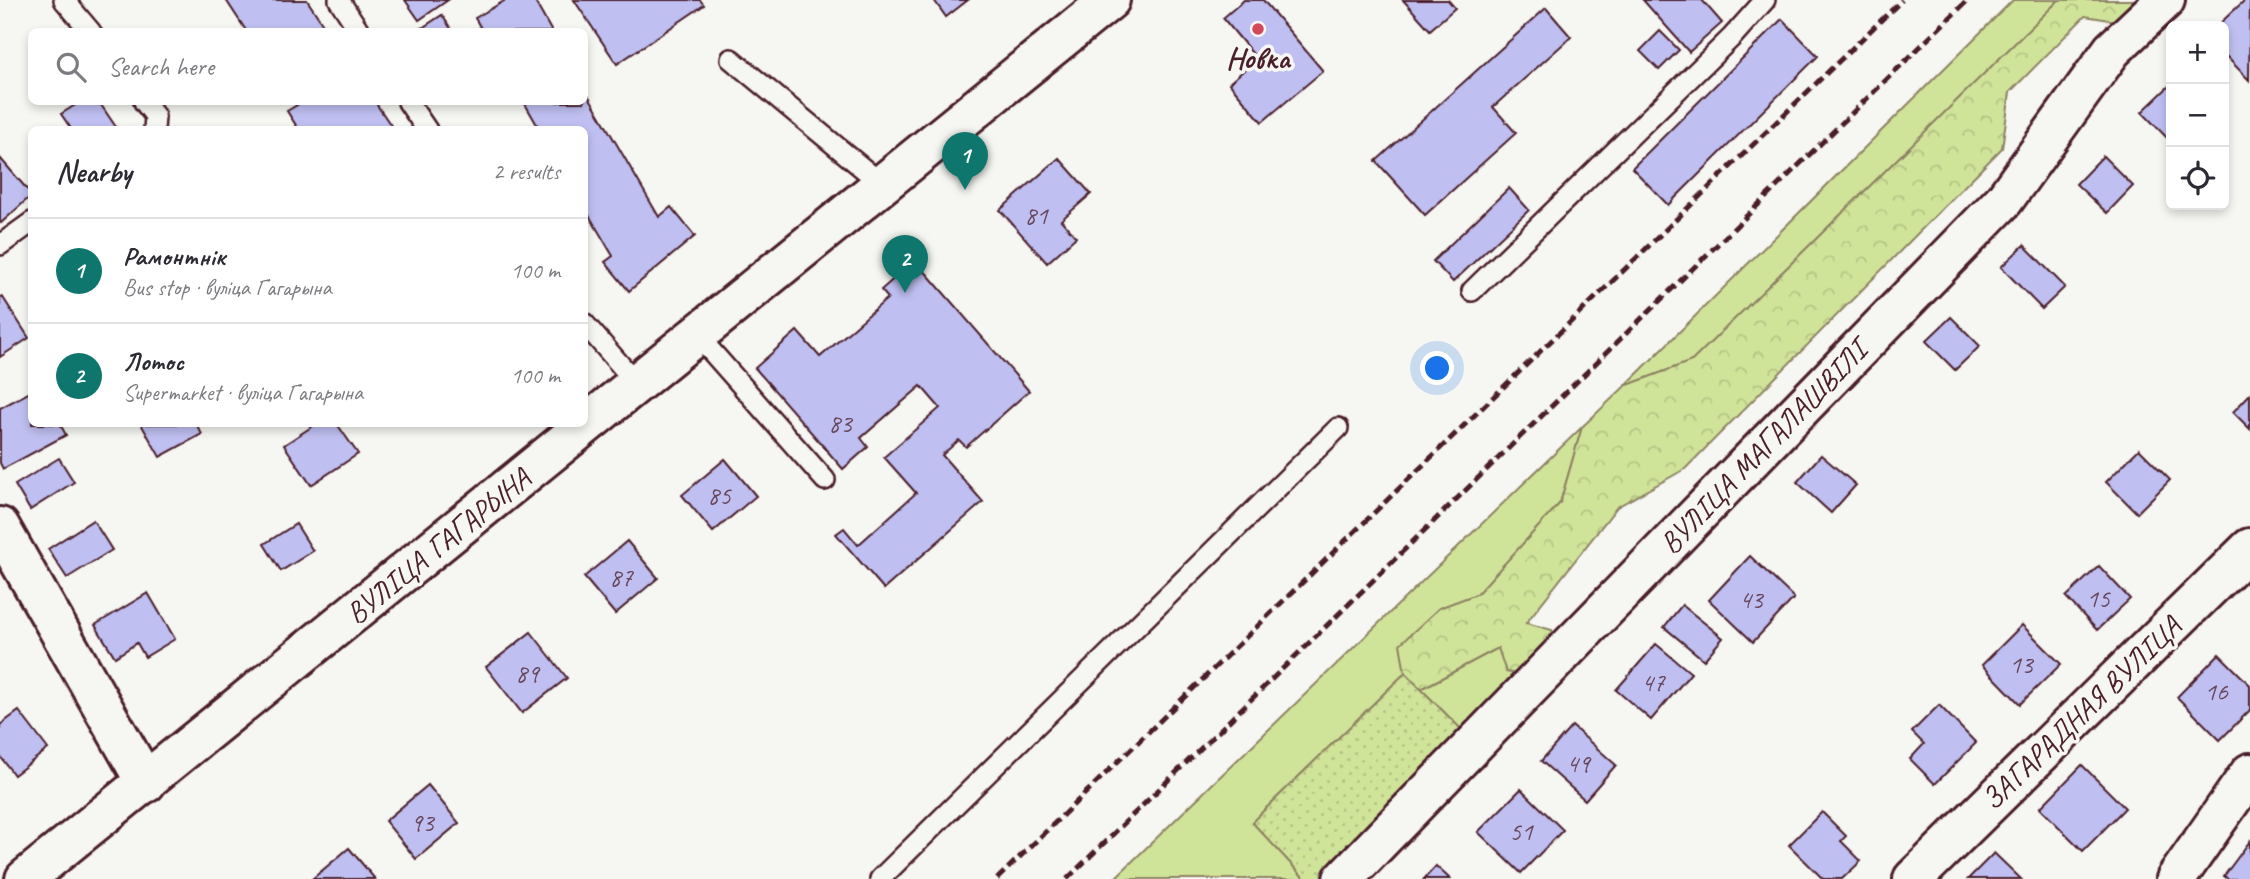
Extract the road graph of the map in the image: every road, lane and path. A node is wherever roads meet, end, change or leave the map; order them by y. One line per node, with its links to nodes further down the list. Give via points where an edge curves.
1 (64, 0): 6 (lane)
2 (339, 0): 7 (lane)
3 (1110, 0): 13 (street, ВУЛІЦА ГАГАРЫНА)
4 (1765, 0): 16 (lane)
5 (2165, 0): 30 (street, ВУЛІЦА МАГАЛАШВІЛІ, via 2112,50 2004,200)
6 (88, 28)
7 (357, 28)
8 (731, 59): 13 (lane)
9 (146, 105): 11 (lane, via 155,116)
10 (410, 105): 12 (lane)
11 (154, 126)
12 (424, 126)
13 (883, 185): 18 (street, ВУЛІЦА ГАГАРЫНА)
14 (28, 225): 15 (lane)
15 (0, 245)
16 (1472, 291)
17 (588, 328): 19 (lane)
18 (697, 335): 19 (street, ВУЛІЦА ГАГАРЫНА); 23 (lane)
19 (637, 384): 20 (street, ВУЛІЦА ГАГАРЫНА)
20 (588, 424)
21 (584, 427): 27 (street, ВУЛІЦА ГАГАРЫНА)
22 (1338, 428): 29 (lane)
23 (825, 480)
24 (0, 527): 27 (street)
25 (2250, 548): 31 (street, ЗАГАРАДНАЯ ВУЛІЦА)
26 (2250, 773): 32 (street)
27 (146, 783): 28 (street, ВУЛІЦА ГАГАРЫНА)
28 (25, 879)
29 (880, 879)
30 (1343, 879)
31 (1913, 879)
32 (2176, 879)

